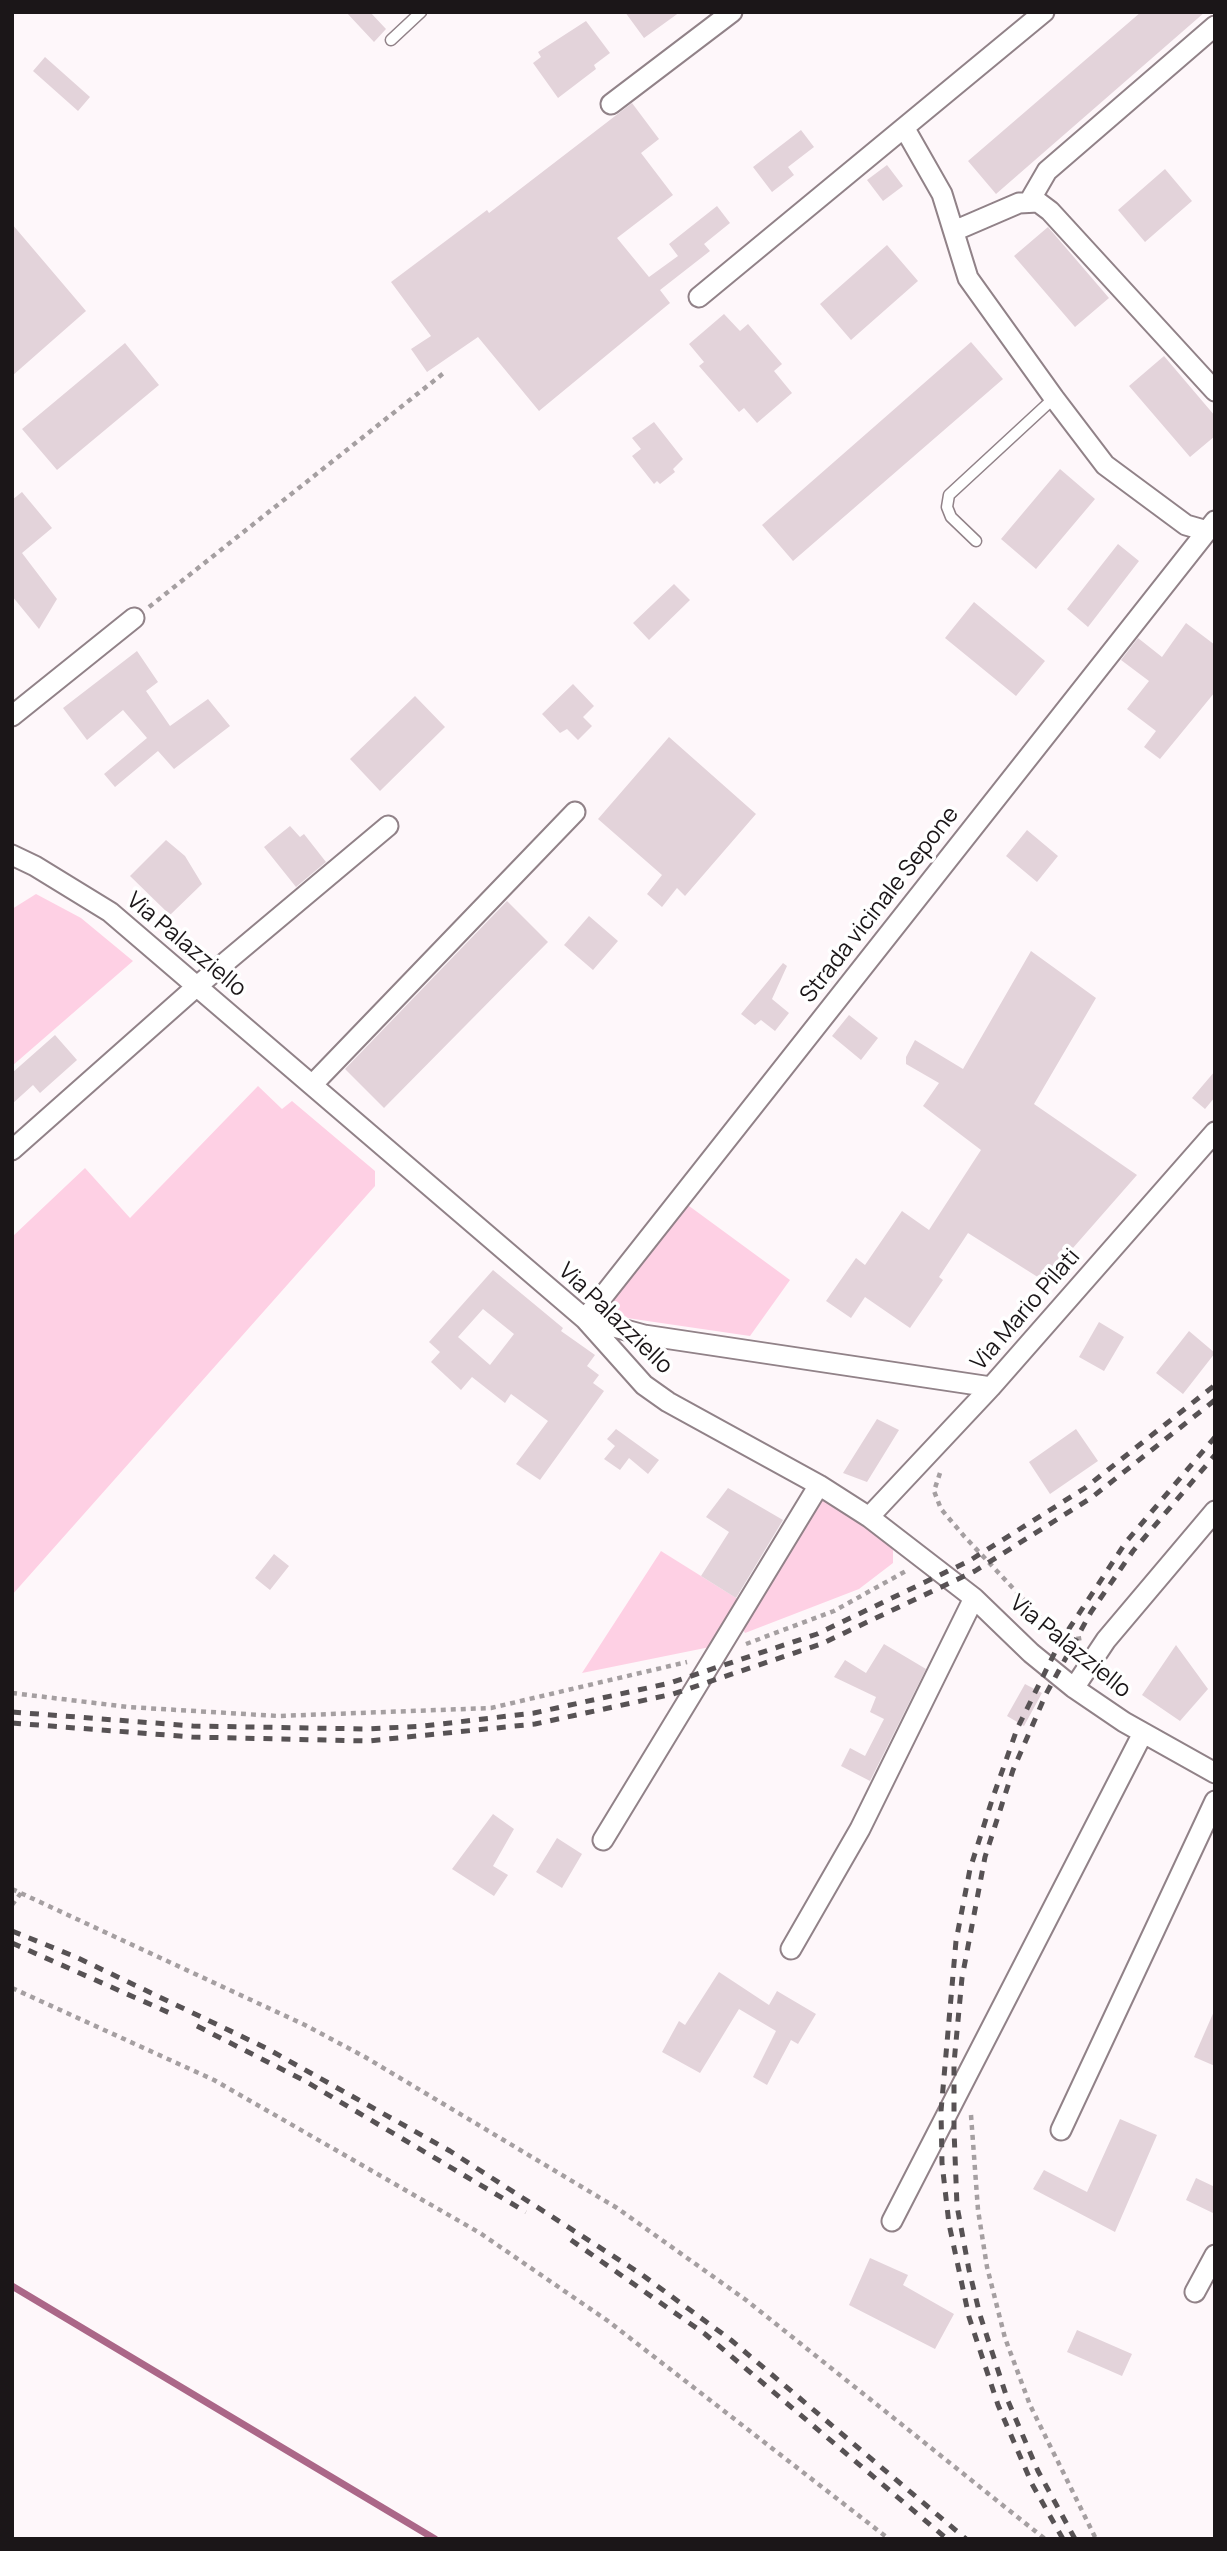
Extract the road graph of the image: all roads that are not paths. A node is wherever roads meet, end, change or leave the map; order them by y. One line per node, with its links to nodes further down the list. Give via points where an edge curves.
1 (421, 12): 5 (lane)
2 (732, 12): 6 (street)
3 (1044, 12): 7 (street)
4 (1215, 26): 8 (street, via 1047,171)
5 (391, 40)
6 (611, 104)
7 (905, 128): 9 (street, via 942,194); 10 (street)
8 (1030, 202): 9 (street); 11 (street, via 1050,211)
9 (954, 231): 12 (street, via 968,278)
10 (699, 297)
11 (1215, 391)
12 (1054, 398): 13 (street, via 1105,465 1186,525); 14 (lane, via 949,495 951,517)
13 (1211, 526): 24 (street, Strada vicinale Sepone)
14 (976, 541)
15 (134, 618): 16 (street)
16 (12, 716)
17 (575, 813): 21 (street)
18 (388, 827): 20 (street)
19 (12, 855): 20 (street, Via Palazziello, via 110,912)
20 (197, 987): 21 (street, Via Palazziello); 23 (street)
21 (313, 1084): 24 (street, Via Palazziello)
22 (1215, 1132): 25 (street, Via Mario Pilati)
23 (12, 1150)
24 (585, 1319): 25 (street, via 644,1335); 26 (street, Via Palazziello, via 645,1385 668,1402)
25 (991, 1387): 28 (street, Via Mario Pilati)
26 (819, 1485): 28 (street, Via Palazziello); 34 (street)
27 (1215, 1511): 30 (street, via 1105,1640)
28 (869, 1517): 29 (street, Via Palazziello)
29 (974, 1598): 30 (street, Via Palazziello); 35 (street, via 860,1829)
30 (1074, 1688): 31 (street, Via Palazziello)
31 (1143, 1733): 32 (street, Via Palazziello); 37 (street)
32 (1215, 1773)
33 (1215, 1801): 36 (street)
34 (603, 1840)
35 (790, 1949)
36 (1061, 2130)
37 (892, 2221)
38 (1215, 2255): 39 (street)
39 (1195, 2292)

